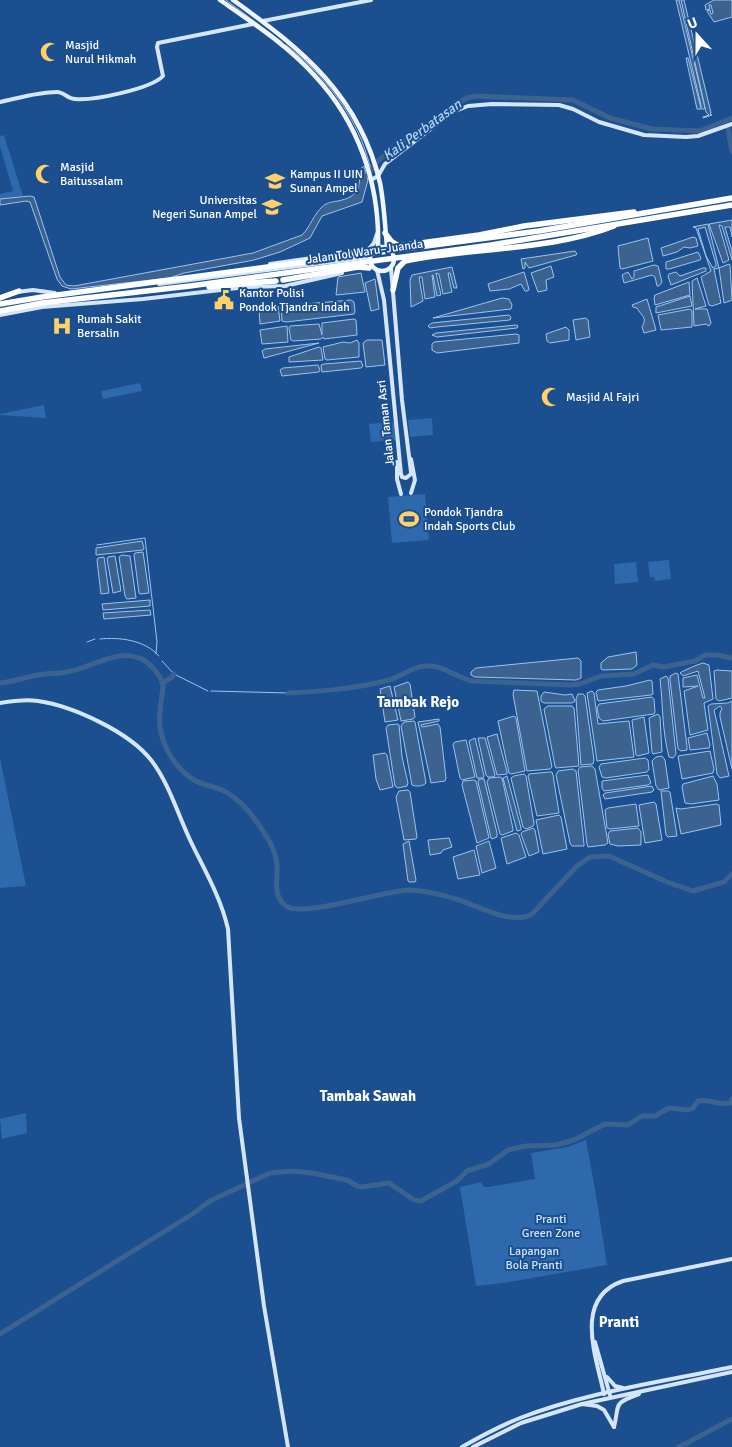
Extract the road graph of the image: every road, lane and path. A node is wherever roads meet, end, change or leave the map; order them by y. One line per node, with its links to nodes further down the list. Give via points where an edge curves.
1 (220, 0): 5 (main road)
2 (233, 0): 4 (main road)
3 (371, 0): 4 (main road)
4 (263, 21): 6 (main road)
5 (253, 24): 7 (main road); 8 (main road, via 158,43 163,76 133,91 84,99 71,99 58,92 40,93)
6 (288, 40): 7 (main road); 10 (main road, via 323,74 352,113)
7 (282, 46): 11 (main road, via 329,93 351,128)
8 (0, 102)
9 (732, 124): 10 (main road, via 693,137 644,135 599,122 559,105 473,105 453,112 385,164)
10 (378, 175): 11 (main road); 17 (main road)
11 (371, 179): 16 (main road)
12 (732, 198): 14 (highway, Jalan Tol Waru–Juanda, bridge)
13 (732, 205): 15 (highway, Jalan Tol Waru–Juanda, bridge)
14 (679, 207): 19 (highway, bridge, via 524,226); 35 (highway, Jalan Tol Waru–Juanda, bridge, via 539,231)
15 (615, 226): 27 (highway, Jalan Tol Waru–Juanda, bridge); 28 (highway, bridge, via 566,239 405,261 398,268)
16 (378, 227): 18 (main road); 26 (main road, via 374,243 368,250 226,270)
17 (385, 234): 18 (main road); 19 (highway); 21 (main road)
18 (379, 235): 20 (main road)
19 (399, 246): 21 (highway)
20 (378, 247): 21 (main road); 22 (main road)
21 (388, 248): 24 (main road, via 394,253)
22 (370, 258): 25 (main road); 26 (main road)
23 (369, 268): 25 (main road); 27 (highway, bridge, via 186,290); 30 (main road, via 285,286)
24 (391, 268): 25 (main road); 28 (main road, Jalan Taman Asri)
25 (377, 270): 40 (main road, Jalan Taman Asri, via 384,300)
26 (210, 278): 30 (main road); 33 (main road)
27 (157, 290): 38 (highway, Jalan Tol Waru–Juanda, bridge, via 42,304)
28 (393, 290): 39 (main road, Jalan Taman Asri)
29 (19, 291): 31 (main road); 32 (main road); 34 (highway)
30 (212, 291): 37 (main road)
31 (46, 292): 33 (main road); 36 (main road)
32 (0, 294)
33 (60, 294): 37 (main road)
34 (0, 298)
35 (0, 304)
36 (48, 306): 37 (main road); 38 (main road)
37 (59, 306)
38 (0, 313)
39 (408, 450): 40 (main road, Jalan Taman Asri, via 411,474 406,478 400,474); 41 (main road, via 415,480)
40 (398, 452): 42 (main road)
41 (411, 493)
42 (401, 494)
43 (0, 703): 53 (main road, via 40,701 73,711 138,746 162,779 216,895 228,929 238,1106 264,1306)
44 (732, 1259): 45 (main road, via 610,1287 600,1296 593,1312)
45 (594, 1340): 48 (main road); 51 (main road)
46 (732, 1367): 49 (main road)
47 (732, 1372): 50 (main road)
48 (606, 1375): 49 (main road, via 615,1386); 51 (main road)
49 (633, 1388): 51 (main road)
50 (648, 1391): 51 (main road); 52 (main road, via 620,1402 614,1427 604,1410)
51 (608, 1395): 52 (main road); 54 (main road, via 521,1418)
52 (582, 1404): 55 (main road, via 521,1423)
53 (288, 1447)
54 (462, 1447)
55 (473, 1447)

